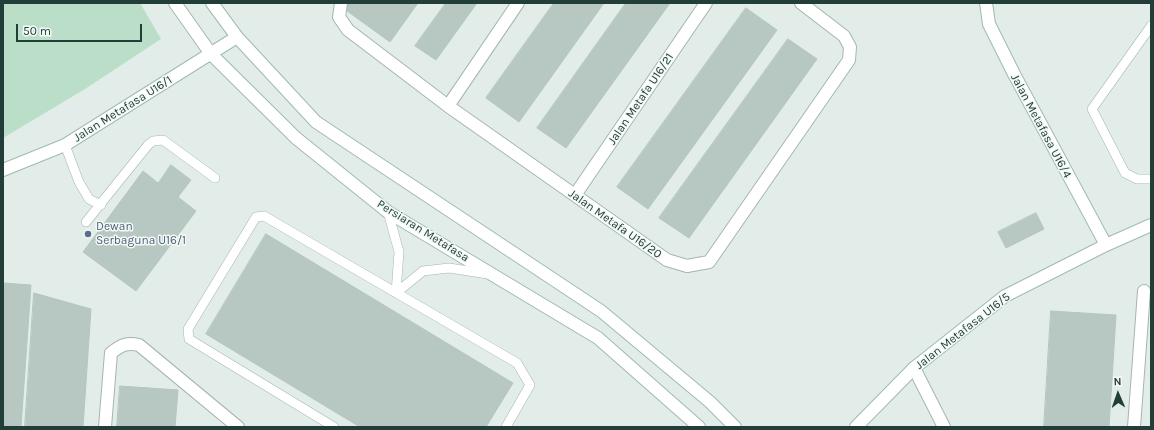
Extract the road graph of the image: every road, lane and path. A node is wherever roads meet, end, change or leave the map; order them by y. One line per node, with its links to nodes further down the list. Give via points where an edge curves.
1 (175, 3): 10 (street, Persiaran Metafasa)
2 (212, 3): 9 (street)
3 (341, 3): 11 (street, Jalan Metafa U16/20, via 339,17 348,30)
4 (518, 3): 11 (street)
5 (706, 3): 16 (street, Jalan Metafa U16/21)
6 (801, 3): 16 (street, Jalan Metafa U16/20, via 844,36 850,47 849,60 709,262 687,266 667,260)
7 (986, 3): 21 (street, Jalan Metafasa U16/4, via 989,24)
8 (1151, 26): 15 (lane, via 1092,109 1125,173 1137,179)
9 (237, 37): 10 (street, Jalan Metafasa U16/1); 31 (street, via 316,122 601,311 710,402)
10 (211, 54): 12 (street, Jalan Metafasa U16/1); 18 (street, Persiaran Metafasa, via 296,138)
11 (448, 106): 16 (street, Jalan Metafa U16/20)
12 (65, 146): 13 (street, Jalan Metafasa U16/1); 17 (lane, via 89,199)
13 (3, 170)
14 (215, 178): 17 (lane, via 163,140 153,141)
15 (1151, 179)
16 (575, 195)
17 (101, 204): 19 (lane)
18 (388, 212): 22 (street, Persiaran Metafasa); 24 (lane, via 399,252)
19 (86, 222)
20 (1151, 225): 21 (street, Jalan Metafasa U16/5)
21 (1106, 245): 25 (street, Jalan Metafasa U16/5, via 1005,296)
22 (492, 275): 24 (lane, via 449,268 423,271); 30 (street, Persiaran Metafasa, via 598,338)
23 (1144, 291): 34 (street)
24 (396, 293): 28 (lane, via 264,216 256,218 188,329 189,339); 29 (lane, via 517,363 530,385)
25 (914, 368): 32 (street, Jalan Metafasa U16/5); 33 (street)
26 (105, 427): 27 (street, via 111,353 122,344 131,343 139,345)
27 (238, 427)
28 (334, 427)
29 (506, 427)
30 (699, 427)
31 (735, 427)
32 (856, 427)
33 (944, 427)
34 (1134, 427)

